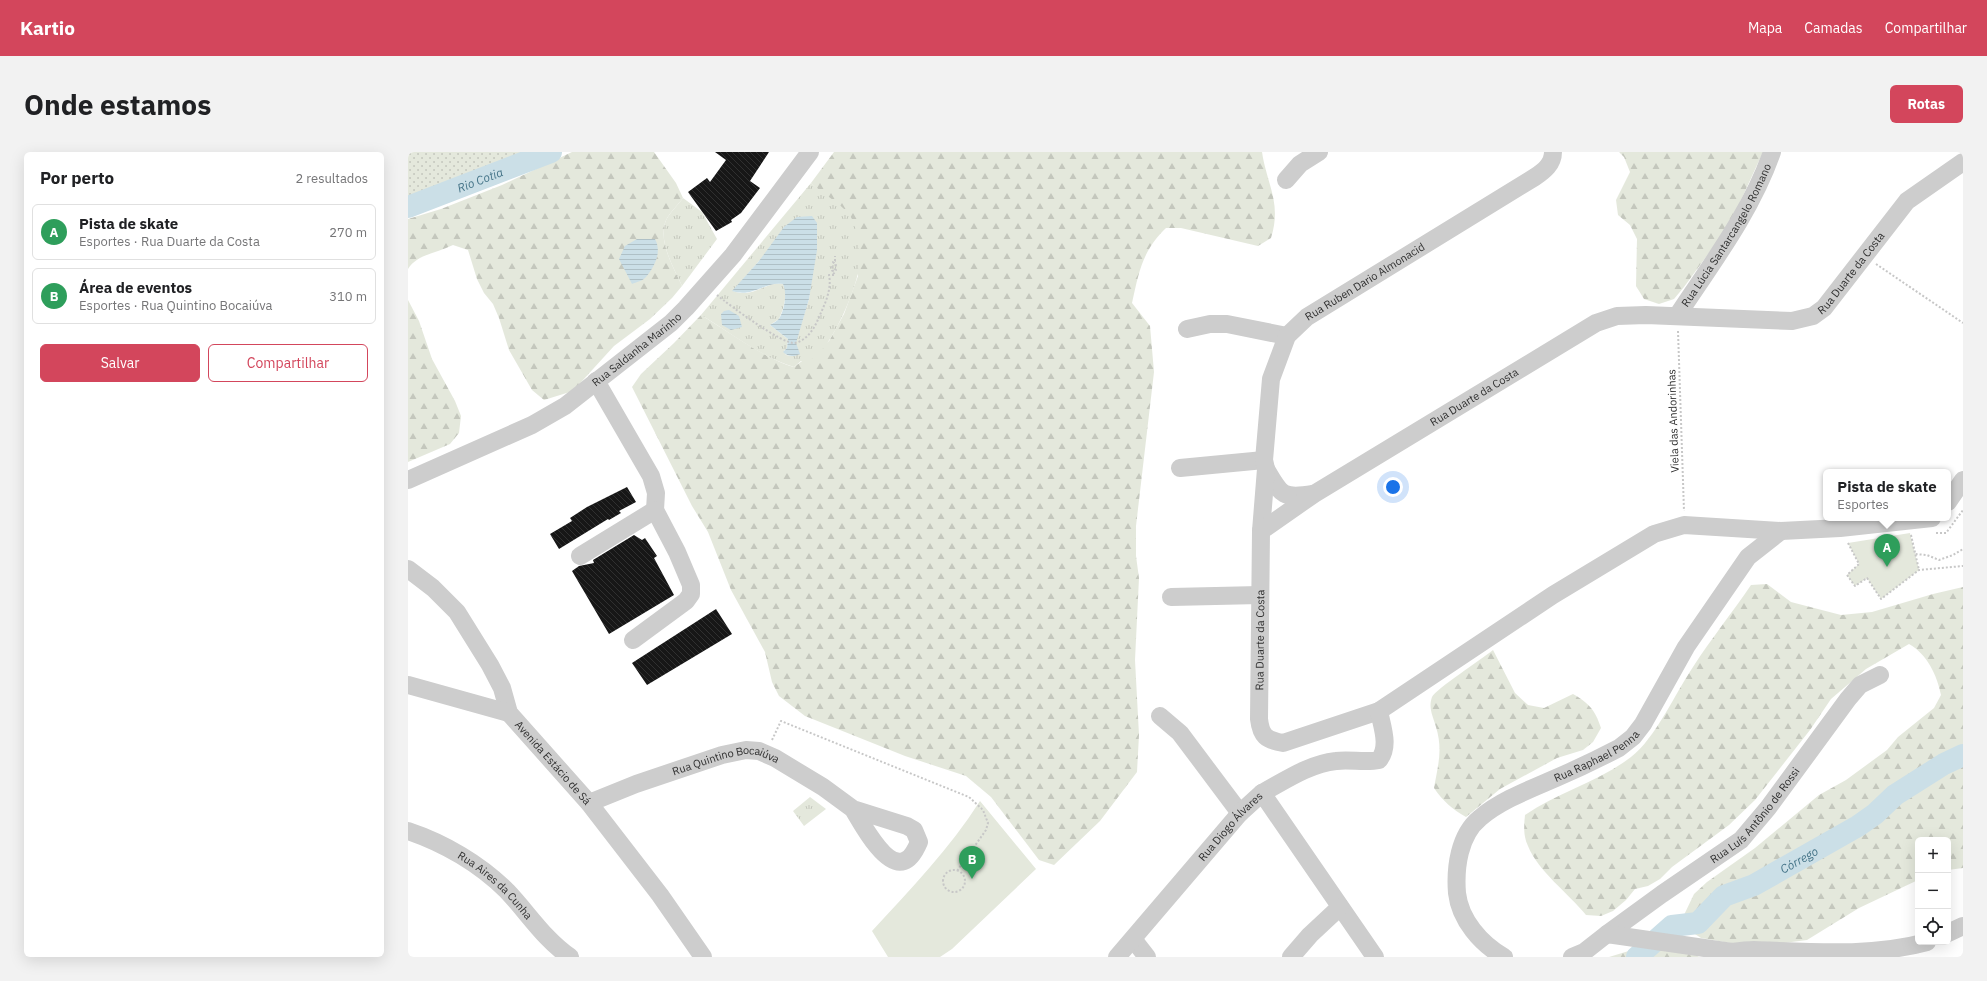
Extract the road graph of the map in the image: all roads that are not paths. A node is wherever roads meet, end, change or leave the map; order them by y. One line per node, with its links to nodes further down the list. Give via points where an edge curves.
1 (810, 152): 10 (street, Rua Saldanha Marinho, via 733,254 686,308)
2 (1319, 152): 6 (street, via 1300,164)
3 (1553, 152): 9 (street, Rua Ruben Dario Almonacid, via 1547,168 1535,177 1314,313)
4 (1772, 152): 7 (street, Rua Lúcia Santarcangelo Romano, via 1754,194 1731,235)
5 (1963, 162): 7 (street, Rua Duarte da Costa, via 1907,201 1824,308 1813,316 1792,321)
6 (1286, 180)
7 (1677, 316): 15 (street, Rua Duarte da Costa, via 1617,316 1596,323)
8 (1187, 329): 9 (street, via 1210,324 1227,324)
9 (1287, 336): 11 (street, Rua Ruben Dario Almonacid, via 1271,379)
10 (596, 381): 13 (street, Rua Saldanha Marinho, via 565,406 532,425); 17 (street, via 651,476 656,494)
11 (1265, 465): 12 (street); 15 (street, via 1278,489 1287,496); 20 (street, Rua Ruben Dario Almonacid)
12 (1180, 468)
13 (408, 480)
14 (1963, 480): 16 (street)
15 (1314, 494): 20 (street, Rua Duarte da Costa)
16 (1951, 498)
17 (655, 510): 22 (street); 27 (street, via 677,552 691,585 691,594 686,601)
18 (1932, 525): 21 (street, Rua Duarte da Costa)
19 (1741, 529): 21 (street, Rua Duarte da Costa); 23 (street); 30 (street, Rua Duarte da Costa, via 1684,525 1654,534 1553,595)
20 (1261, 531): 25 (street, Rua Duarte da Costa)
21 (1781, 531): 23 (street, Rua Raphael Penna)
22 (580, 556)
23 (1748, 558): 50 (street, Rua Raphael Penna, via 1690,641 1633,737 1612,751 1501,804 1479,818 1466,837 1455,874 1458,900 1466,921 1482,941)
24 (408, 569): 31 (street, Avenida Estácio de Sá, via 433,588 457,612 502,688)
25 (1260, 595): 26 (street); 30 (street, Rua Duarte da Costa, via 1259,720 1260,730 1265,736 1271,741 1283,743)
26 (1171, 597)
27 (633, 640)
28 (1880, 675): 41 (street, Rua Luís Antônio de Rossi, via 1860,684 1848,698 1768,808 1741,840)
29 (408, 685): 31 (street)
30 (1379, 711): 33 (street, via 1385,747 1379,760 1318,764)
31 (509, 713): 34 (street, Avenida Estácio de Sá)
32 (1160, 716): 36 (street, via 1180,733)
33 (1262, 793): 36 (street, Rua Diogo Álvares); 38 (street, Rua Diogo Álvares)
34 (589, 803): 35 (street, Rua Quintino Bocaiúva, via 636,784 722,755 746,750 766,754 823,787); 45 (street, Avenida Estácio de Sá, via 660,895)
35 (853, 809)
36 (1240, 813): 42 (street, Rua Diogo Álvares)
37 (408, 831): 44 (street, Rua Aires da Cunha, via 459,854 480,869 506,890 554,946)
38 (1340, 907): 48 (street); 49 (street, Rua Diogo Álvares)
39 (1963, 926): 40 (street)
40 (1951, 932)
41 (1607, 934): 43 (street, via 1732,952 1863,952 1905,950); 51 (street, via 1584,952)
42 (1133, 939): 46 (street, Rua Diogo Álvares); 47 (street)
43 (1919, 945)
44 (570, 957)
45 (703, 957)
46 (1117, 957)
47 (1147, 957)
48 (1291, 957)
49 (1375, 957)
50 (1504, 957)
51 (1572, 957)

